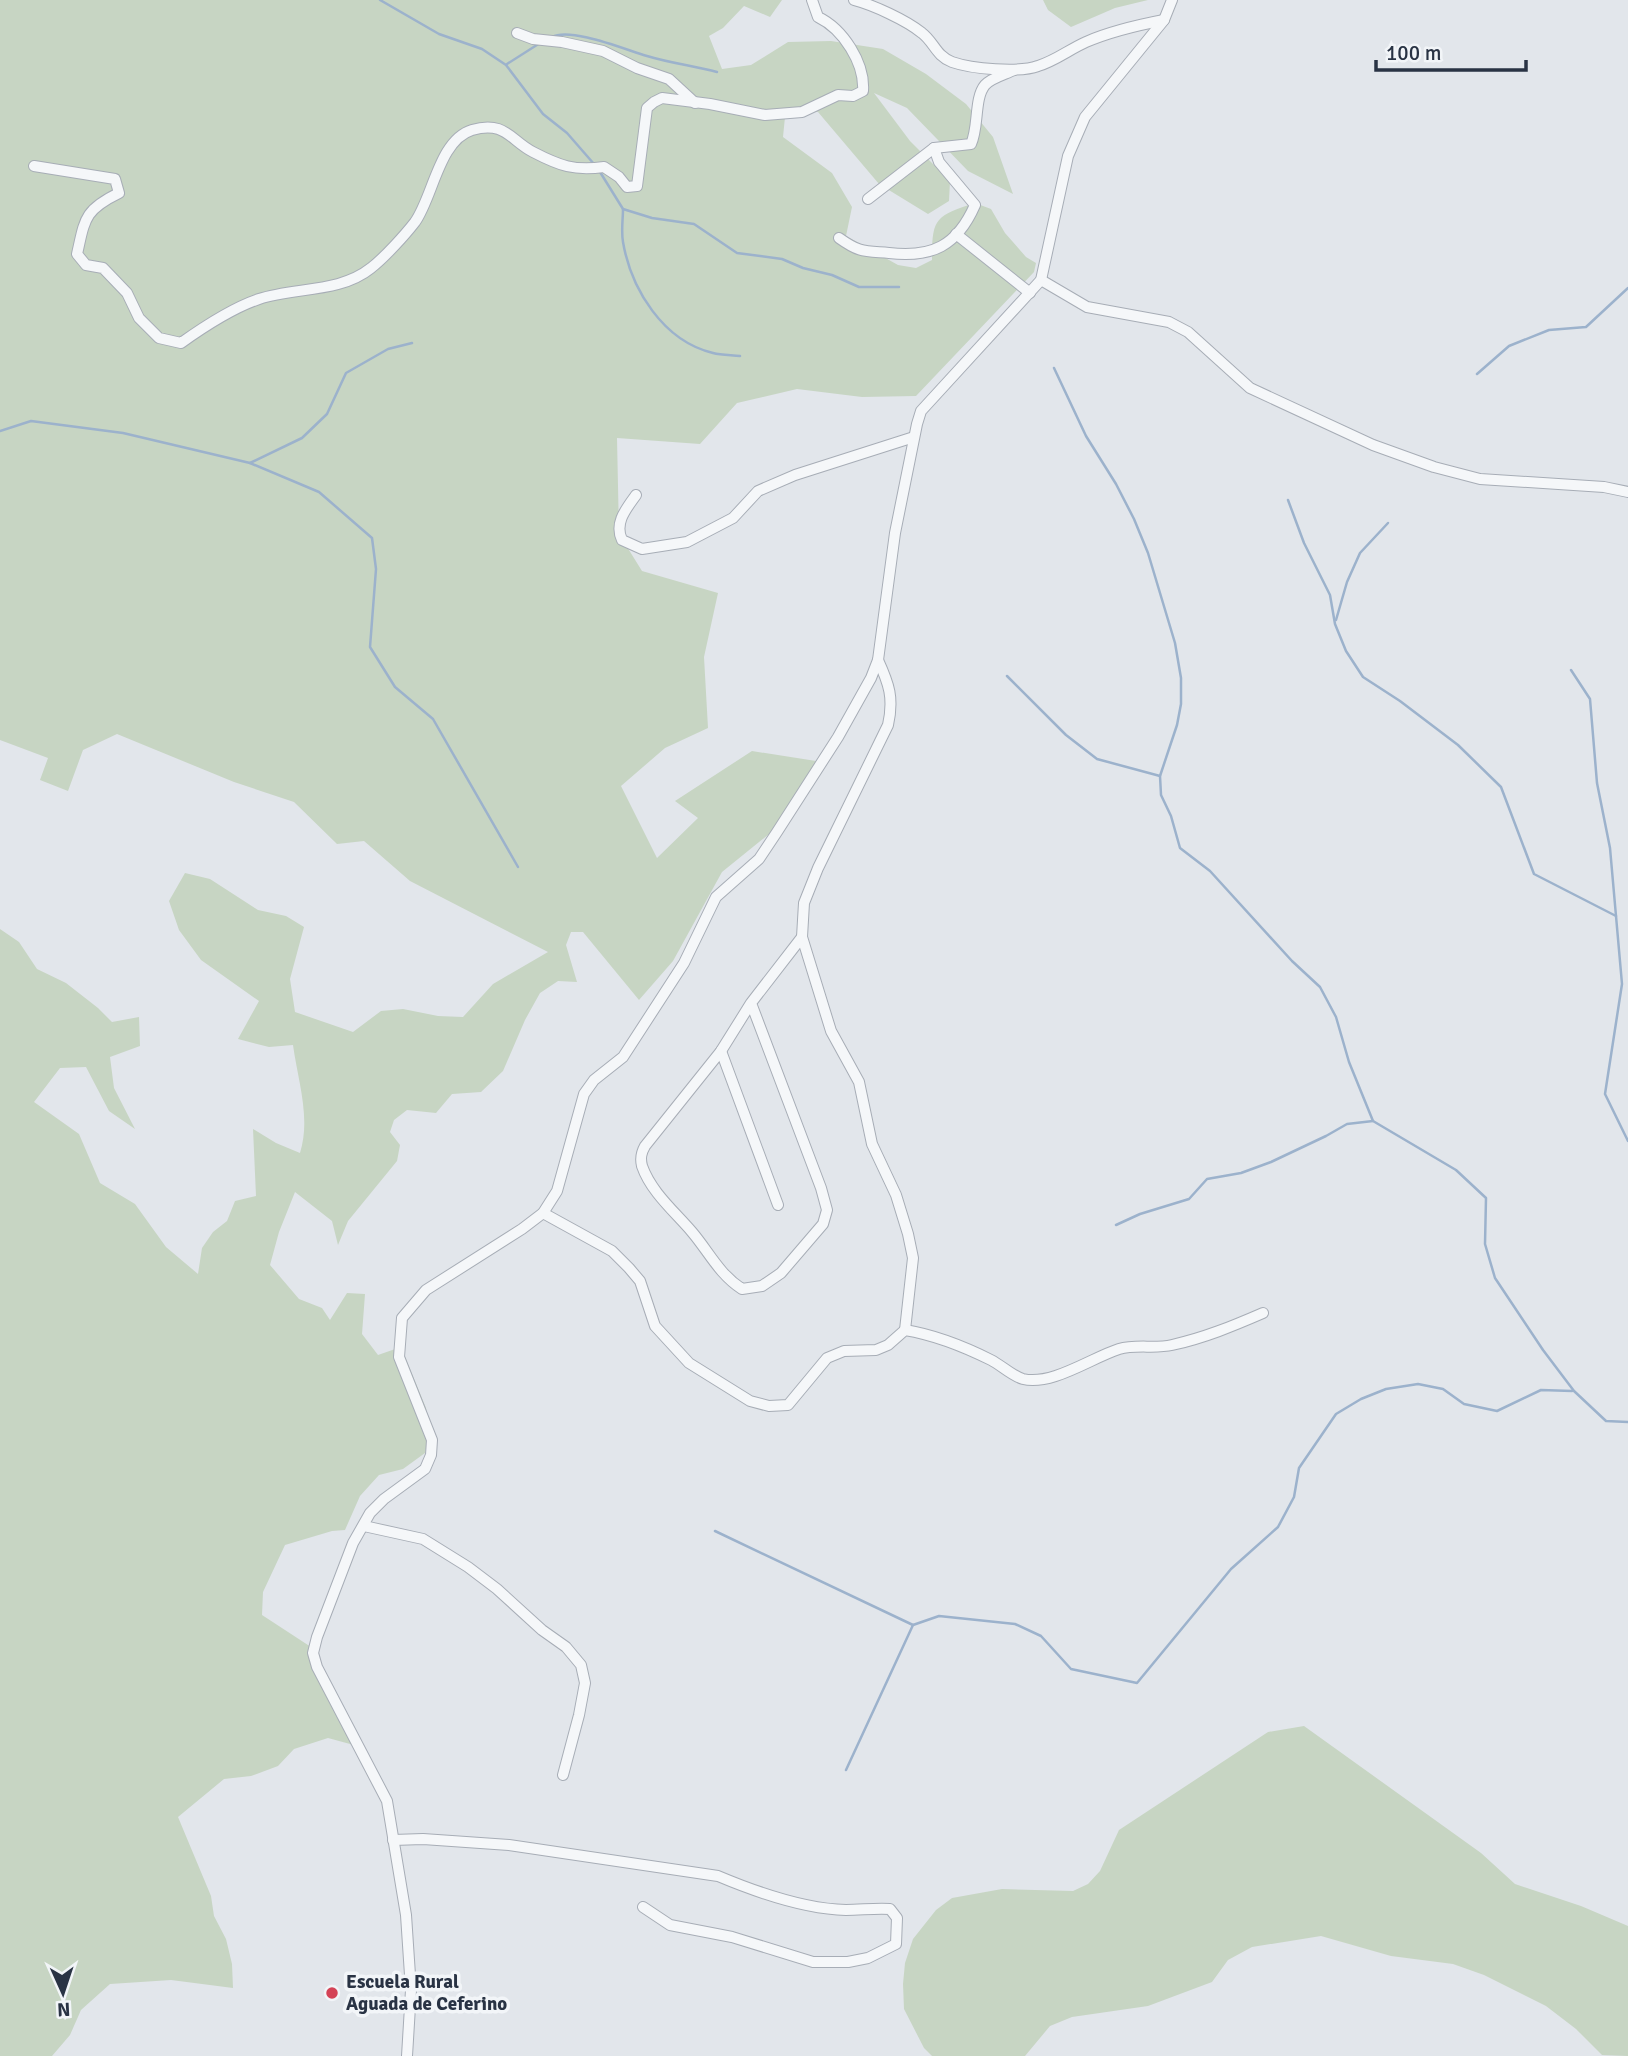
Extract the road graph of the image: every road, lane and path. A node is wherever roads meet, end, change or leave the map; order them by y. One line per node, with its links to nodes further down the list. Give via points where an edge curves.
1 (812, 0): 7 (street, via 818,17 841,32 864,76 863,91 838,95 802,112 765,116)
2 (854, 0): 6 (street, via 921,32 936,52 952,62)
3 (1171, 0): 4 (street)
4 (1164, 20): 6 (street, via 1087,41 1037,67); 13 (street, via 1084,117 1068,156)
5 (517, 33): 7 (street, via 603,51 669,79)
6 (1014, 70): 8 (street, via 985,84 971,144)
7 (695, 103): 9 (street, via 662,98 648,108 637,186 627,187 604,167 571,169 530,151 509,133 485,127 469,130 453,141 416,220 370,269 344,282 259,299 181,343 159,338 103,268 86,265 77,254 86,217 119,193 115,179)
8 (934, 148): 10 (street); 11 (street, via 939,162 975,205)
9 (34, 166)
10 (867, 200)
11 (956, 234): 12 (street, via 934,251 912,256 856,250); 14 (street)
12 (839, 238)
13 (1041, 280): 14 (street); 16 (street, via 1087,307 1169,322 1188,332 1250,388 1373,445 1480,480)
14 (1030, 293): 15 (street, via 921,411)
15 (914, 437): 17 (street, via 758,491 733,518 687,542 642,549 622,540 618,531 623,514); 18 (street)
16 (1628, 492)
17 (636, 495)
18 (878, 660): 19 (street, via 892,706 888,725 818,868 804,903); 23 (street, via 838,737 759,859 716,897 684,963 624,1057 584,1094 557,1191)
19 (802, 937): 20 (street); 25 (street, via 831,1031 859,1082 872,1144 908,1234 913,1258)
20 (751, 1003): 21 (street); 21 (street, via 827,1210 823,1224 781,1273 748,1289 736,1285 714,1264 659,1194 641,1163 645,1146)
21 (721, 1051): 22 (street)
22 (778, 1205)
23 (543, 1213): 25 (street, via 612,1251 640,1282 663,1337 689,1363 750,1401 788,1405 827,1358 876,1350); 26 (street, via 426,1290 402,1318 399,1357 432,1440 431,1455 425,1469 384,1499)
24 (1263, 1313): 25 (street, via 1221,1332 1169,1346 1122,1348 1040,1380 1021,1378 951,1342)
25 (905, 1330)
26 (364, 1526): 27 (street, via 423,1539 468,1567 566,1647 581,1665 586,1683); 28 (street, via 331,1596 313,1654 387,1801)
27 (563, 1775)
28 (393, 1840): 29 (street, via 509,1845 718,1876 820,1906 890,1909 897,1918 896,1944 868,1958 813,1962 732,1937 670,1925); 30 (street, via 406,1915 411,1990)
29 (643, 1907)
30 (407, 2056)

